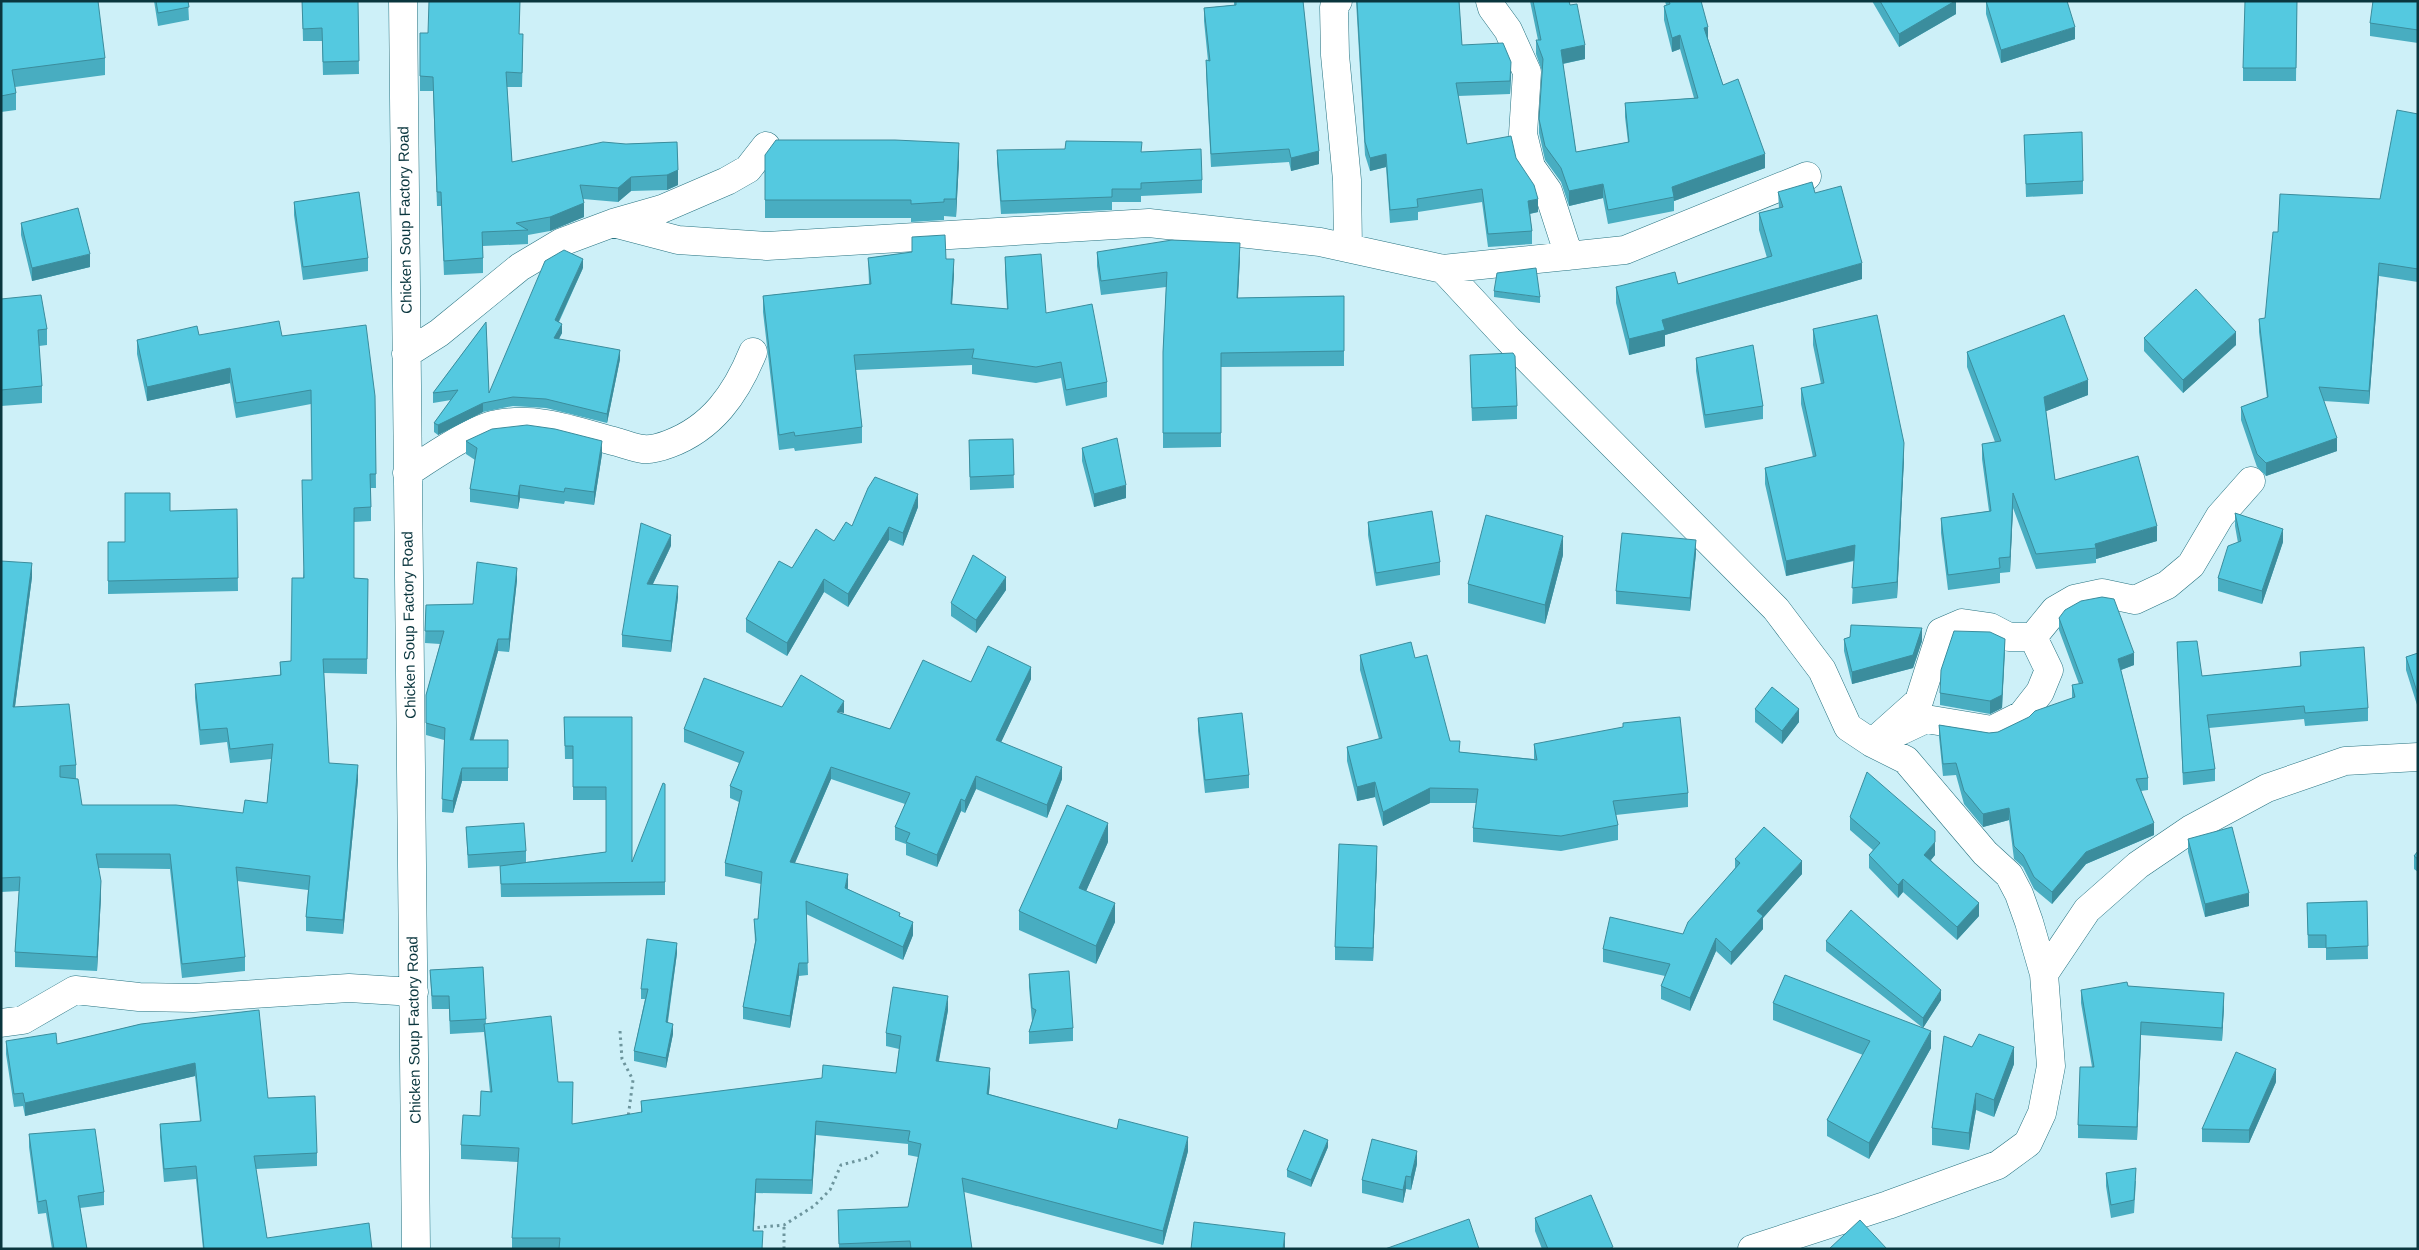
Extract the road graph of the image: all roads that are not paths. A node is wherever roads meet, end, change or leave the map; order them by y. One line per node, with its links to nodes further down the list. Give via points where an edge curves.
1 (403, 1): 11 (street, Chicken Soup Factory Road)
2 (1338, 1): 7 (street, via 1334,7 1335,55 1347,180)
3 (1490, 1): 8 (street, via 1508,30 1527,72 1523,134 1531,167 1548,191)
4 (766, 146): 6 (street, via 748,169 727,182 662,209)
5 (1807, 176): 8 (street, via 1625,250)
6 (613, 223): 7 (street, via 678,240 767,246 1149,223); 11 (street, via 562,242 520,267 439,333)
7 (1348, 248): 9 (street)
8 (1569, 256): 9 (street)
9 (1443, 269): 15 (street, via 1508,339 1776,609 1822,670 1848,727)
10 (753, 352): 12 (street, via 727,399 707,424 686,438 643,449 528,421 496,424 461,439)
11 (406, 354): 12 (street, Chicken Soup Factory Road)
12 (407, 473): 18 (street, Chicken Soup Factory Road)
13 (2251, 481): 14 (street, via 2220,516 2191,564 2167,585 2135,600 2102,593 2074,600 2055,610)
14 (2033, 637): 15 (street, via 2010,637 1990,627 1962,623 1941,632 1919,701); 15 (street, via 2049,670 2040,692 2022,715 1992,730 1926,719)
15 (1872, 743): 17 (street, via 1906,760 1985,853 2008,875 2019,894)
16 (2418, 757): 17 (street, via 2345,761 2267,788 2191,829 2138,865 2087,910)
17 (2044, 974): 21 (street, via 2051,1066 2042,1113 2028,1143 1998,1165)
18 (414, 992): 19 (street, via 349,988 192,998 139,997 75,990 23,1020); 20 (street, Chicken Soup Factory Road)
19 (1, 1023)
20 (416, 1249)
21 (1752, 1249)

